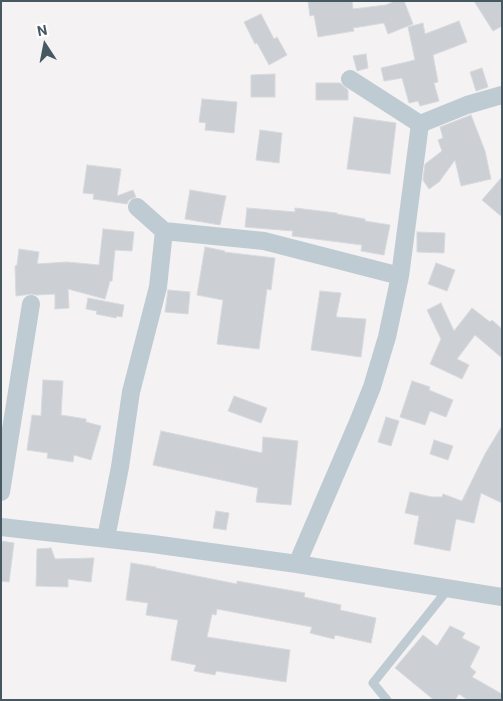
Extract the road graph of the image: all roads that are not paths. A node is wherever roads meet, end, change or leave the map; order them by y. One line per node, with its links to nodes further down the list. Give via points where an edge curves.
1 (350, 78): 3 (street)
2 (502, 95): 3 (street)
3 (420, 124): 6 (street)
4 (137, 207): 5 (street)
5 (164, 231): 6 (street, via 264,241); 10 (street, via 158,287 131,392)
6 (400, 276): 11 (street, via 388,337 372,387)
7 (31, 304): 8 (street)
8 (1, 492)
9 (1, 527): 10 (street)
10 (106, 538): 11 (street)
11 (297, 564): 12 (street)
12 (450, 588): 13 (street); 14 (lane, via 373,683)
13 (502, 597)
14 (387, 700)

